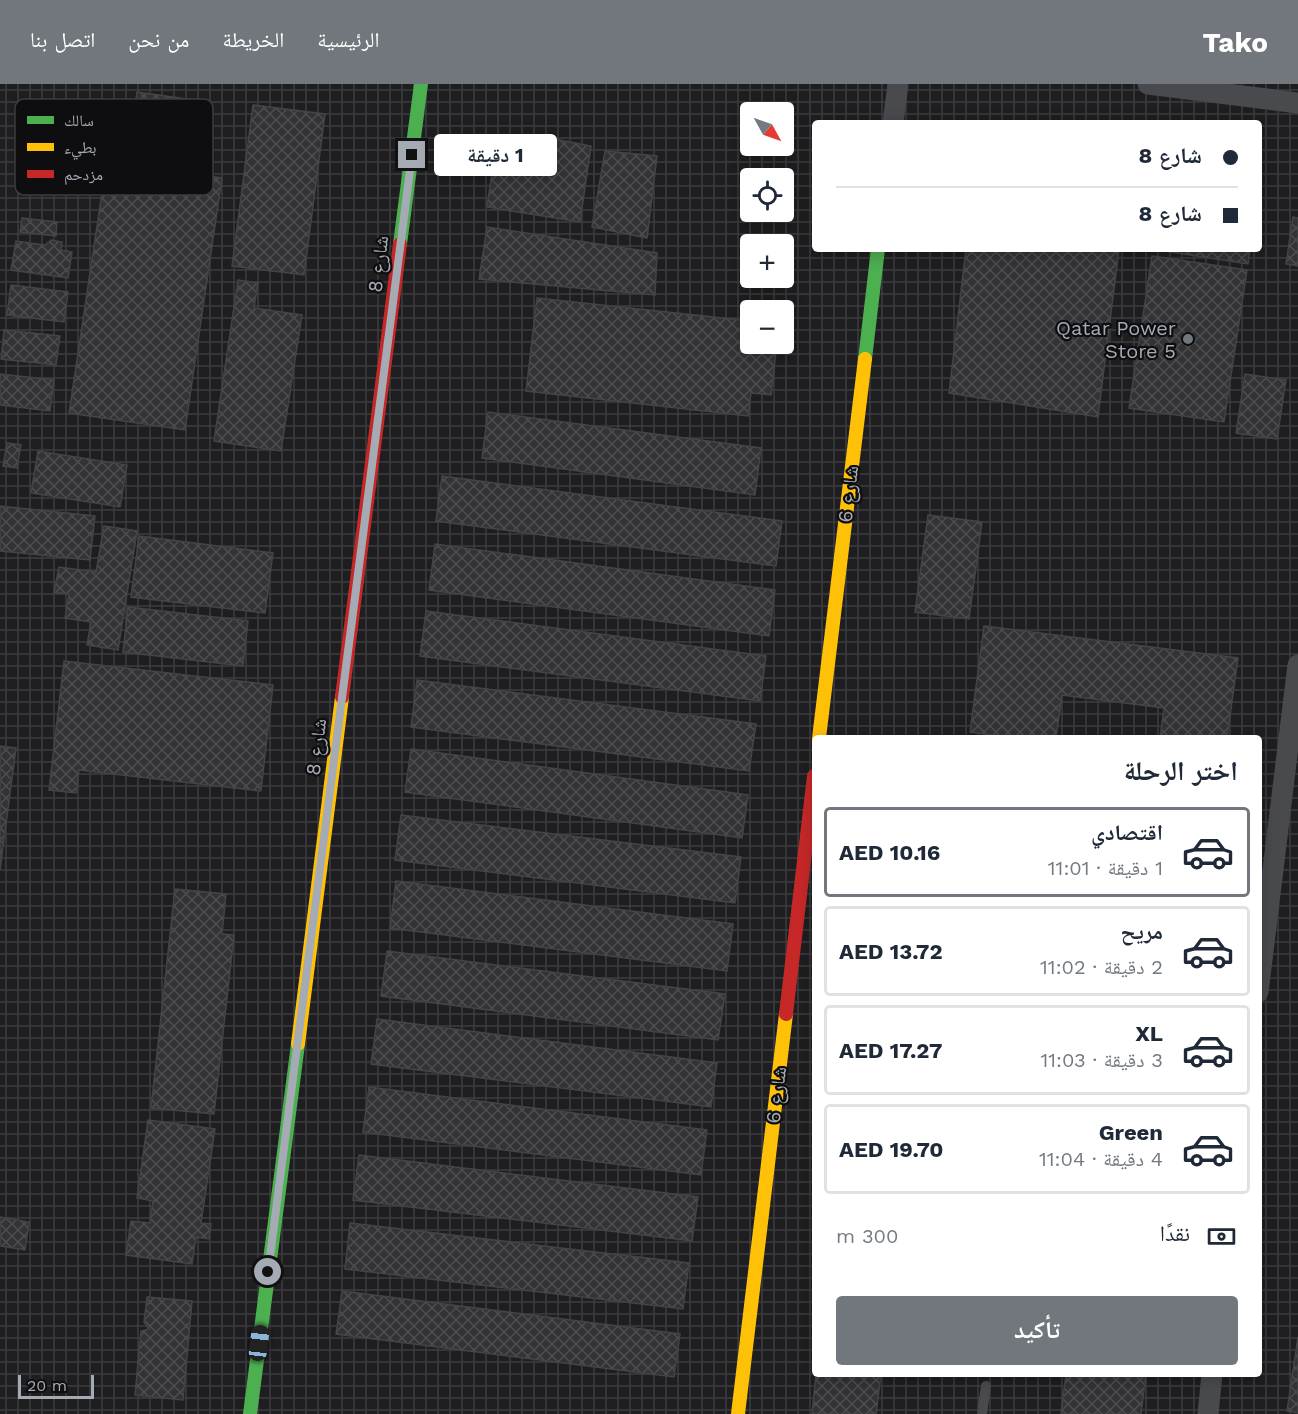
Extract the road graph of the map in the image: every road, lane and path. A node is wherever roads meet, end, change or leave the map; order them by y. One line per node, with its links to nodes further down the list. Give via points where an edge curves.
1 (421, 84): 13 (street, شارع 8)
2 (898, 84): 5 (street)
3 (1148, 84): 4 (street)
4 (1298, 104)
5 (893, 120)
6 (878, 252): 8 (street, شارع 6)
7 (1298, 665): 10 (street)
8 (819, 735)
9 (812, 793): 14 (street, شارع 6)
10 (1262, 959)
11 (1212, 1377): 16 (street)
12 (986, 1386): 15 (lane)
13 (250, 1414)
14 (738, 1414)
15 (982, 1414)
16 (1208, 1414)

